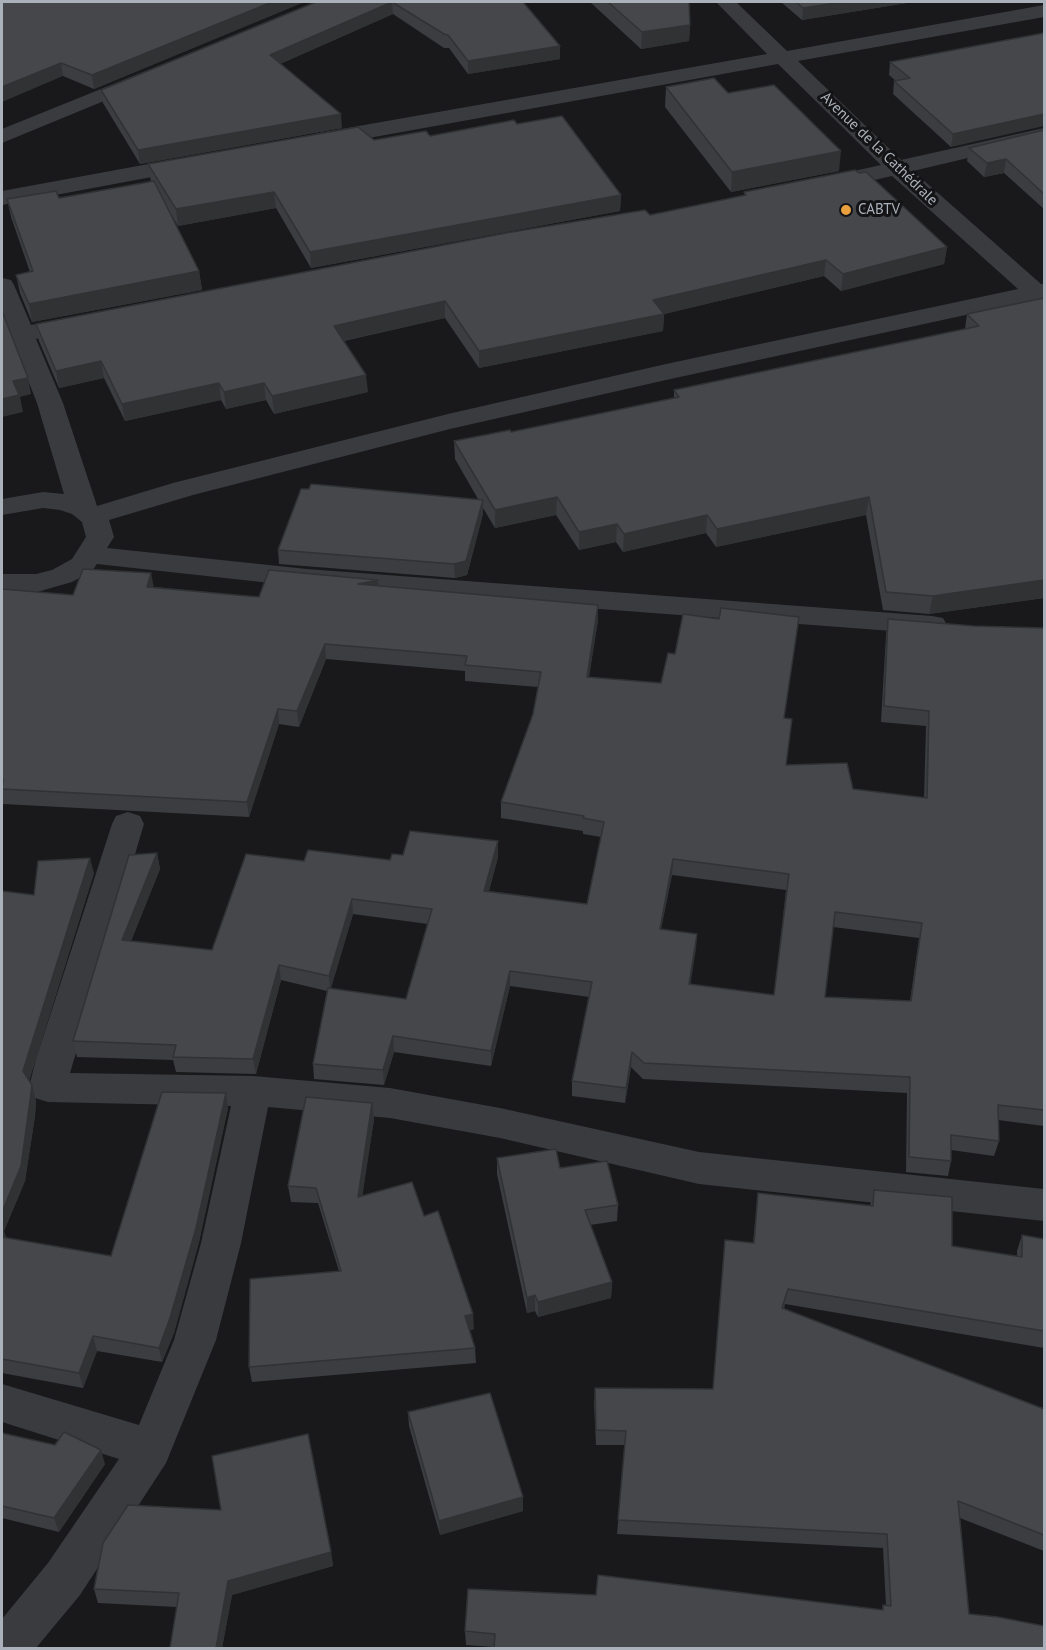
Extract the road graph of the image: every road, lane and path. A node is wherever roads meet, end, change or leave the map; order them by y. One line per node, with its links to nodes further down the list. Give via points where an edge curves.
1 (725, 2): 3 (street, Avenue de la Cathédrale)
2 (1044, 11): 3 (street)
3 (783, 57): 7 (street); 9 (street, Avenue de la Cathédrale)
4 (163, 69): 6 (street)
5 (1044, 134): 9 (street)
6 (2, 137)
7 (305, 143)
8 (212, 160): 11 (street)
9 (897, 168): 10 (street); 13 (street, Avenue de la Cathédrale)
10 (799, 189)
11 (2, 198)
12 (2, 285): 15 (street)
13 (1040, 292): 17 (street, via 677,369)
14 (100, 319): 15 (street)
15 (22, 334): 17 (street)
16 (2, 507): 17 (street, via 43,500 64,502)
17 (87, 512): 18 (street, via 98,525 100,537)
18 (90, 555): 19 (street, via 82,565 62,576 37,583); 20 (street, via 307,578)
19 (2, 583)
20 (960, 628)
21 (128, 824): 22 (street, via 48,1087)
22 (253, 1091): 23 (street, via 390,1103 500,1123 699,1168); 25 (street, via 221,1243 195,1340)
23 (1044, 1205)
24 (2, 1403): 25 (street)
25 (151, 1449): 26 (street, via 64,1579)
26 (7, 1648)

